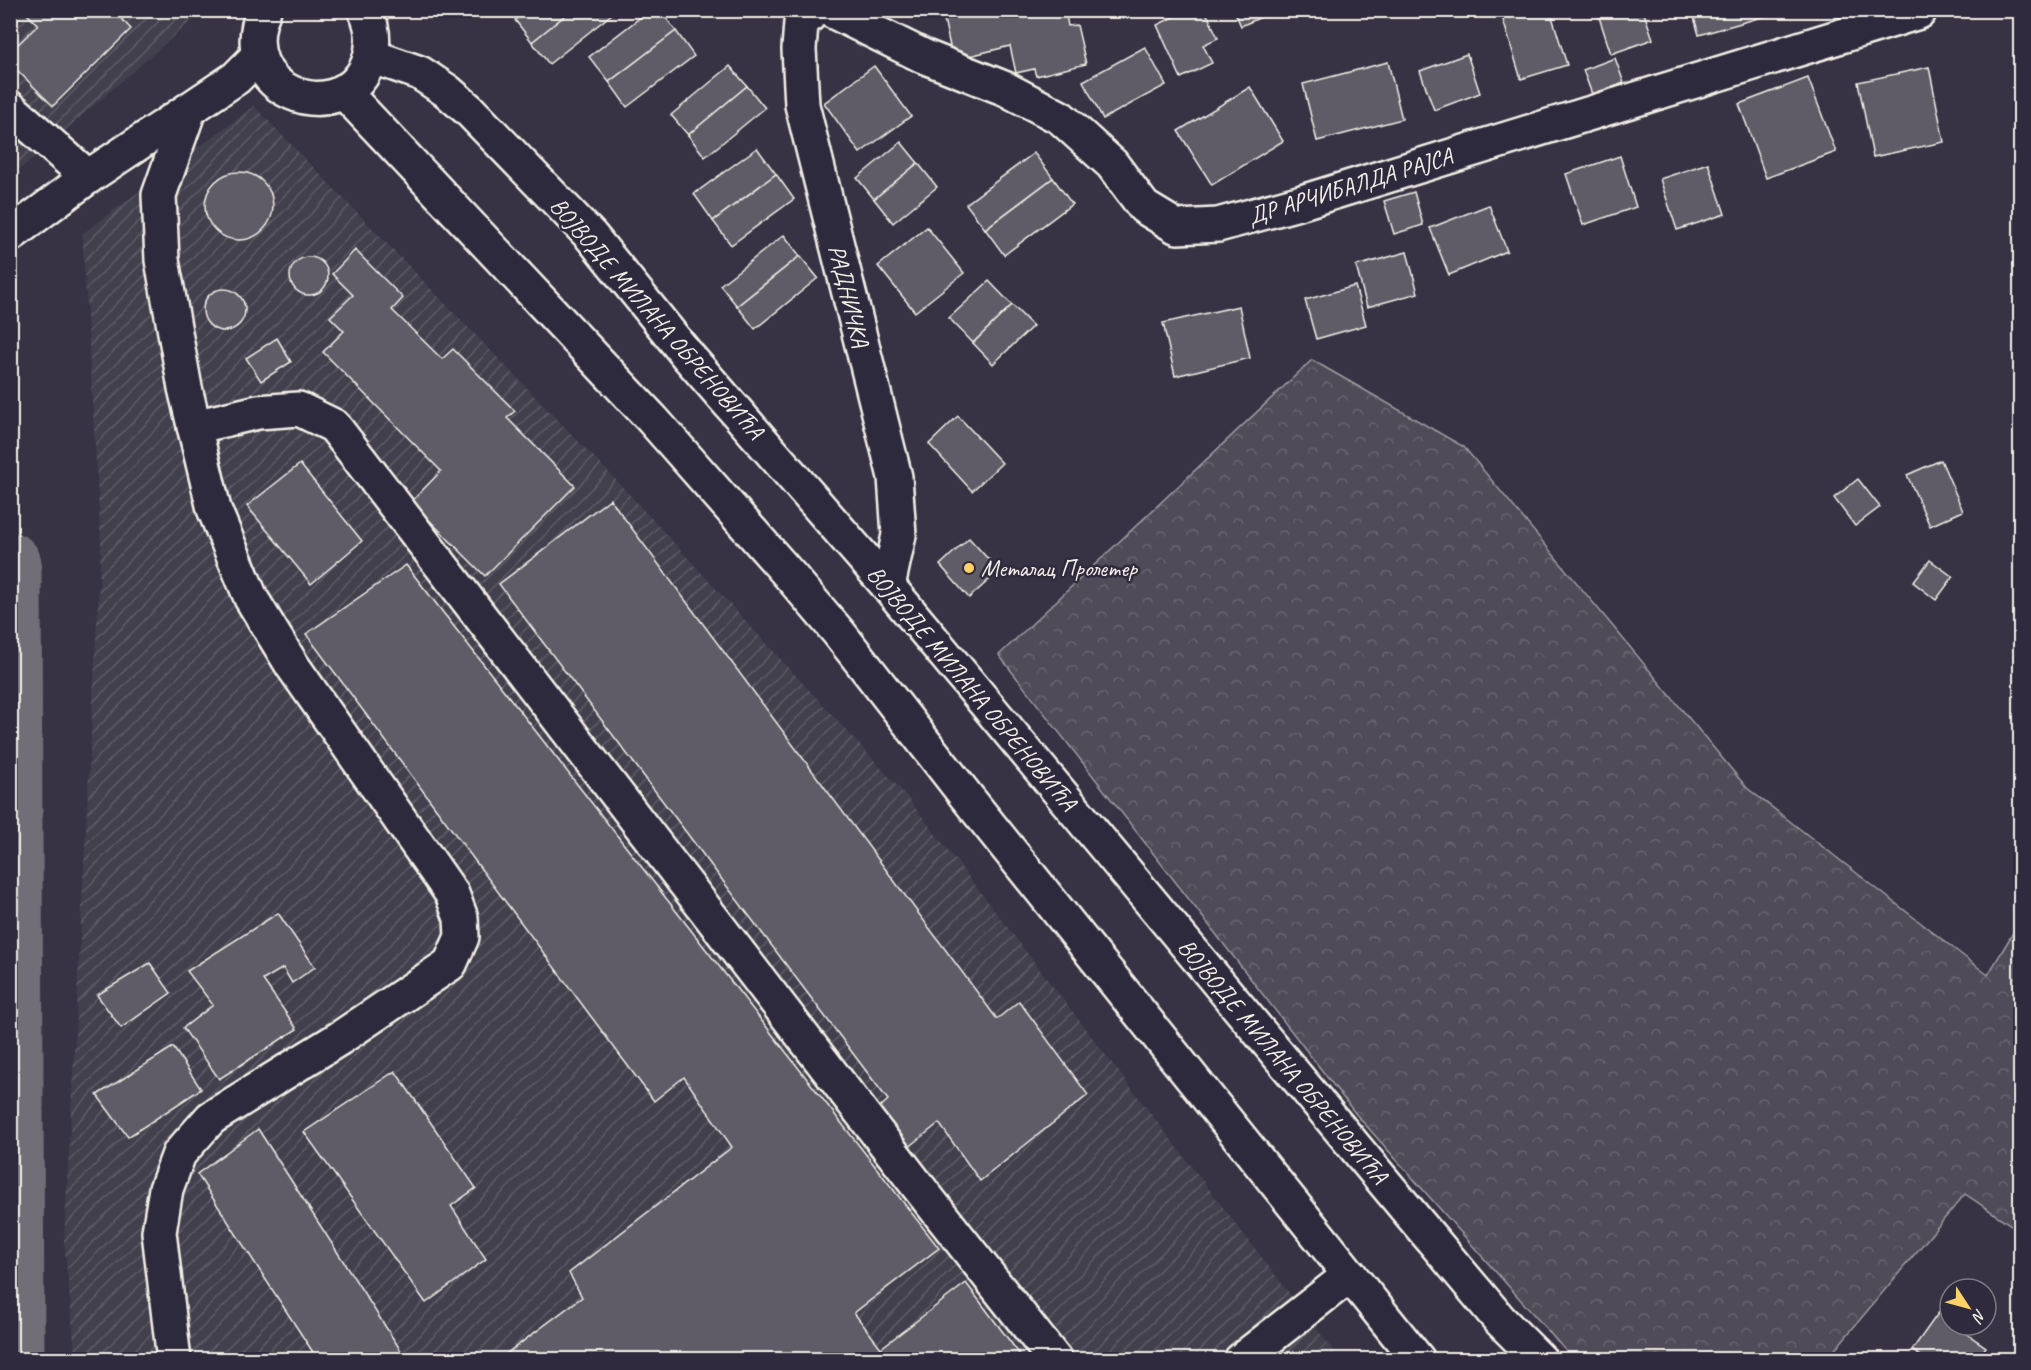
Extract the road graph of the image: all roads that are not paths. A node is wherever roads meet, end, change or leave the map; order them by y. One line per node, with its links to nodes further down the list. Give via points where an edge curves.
1 (264, 10): 6 (street, via 256,40)
2 (366, 10): 7 (street, via 372,26)
3 (814, 10): 14 (street, РАДНИЧКА, via 801,23 802,105 895,477 899,535)
4 (830, 10): 5 (street, ДР АРЧИБАЛДА РАЈСА, via 923,56 1006,88 1060,118 1112,165 1144,207 1177,227 1218,225 1302,202)
5 (1918, 12)
6 (258, 56): 8 (street, via 277,85 292,94 327,97); 10 (street, via 236,78)
7 (371, 56): 8 (street, via 356,82); 14 (street, ВОЈВОДЕ МИЛАНА ОБРЕНОВИЋА, via 420,73 469,110 591,236 687,355)
8 (343, 91): 15 (street, via 661,429 847,642)
9 (10, 108): 11 (street)
10 (189, 110): 11 (street); 13 (street, via 159,195 162,260)
11 (88, 177): 12 (street)
12 (10, 235)
13 (194, 427): 16 (street, via 214,509 251,598 292,665 452,894 461,918 462,937 450,964 211,1118 179,1154 166,1190 159,1232); 17 (street, via 258,412 299,409 334,426 902,1167)
14 (888, 586): 20 (street, ВОЈВОДЕ МИЛАНА ОБРЕНОВИЋА, via 1416,1221 1500,1320)
15 (1350, 1275): 18 (street); 19 (street)
16 (174, 1359)
17 (1055, 1359)
18 (1241, 1359)
19 (1418, 1359)
20 (1540, 1359)

